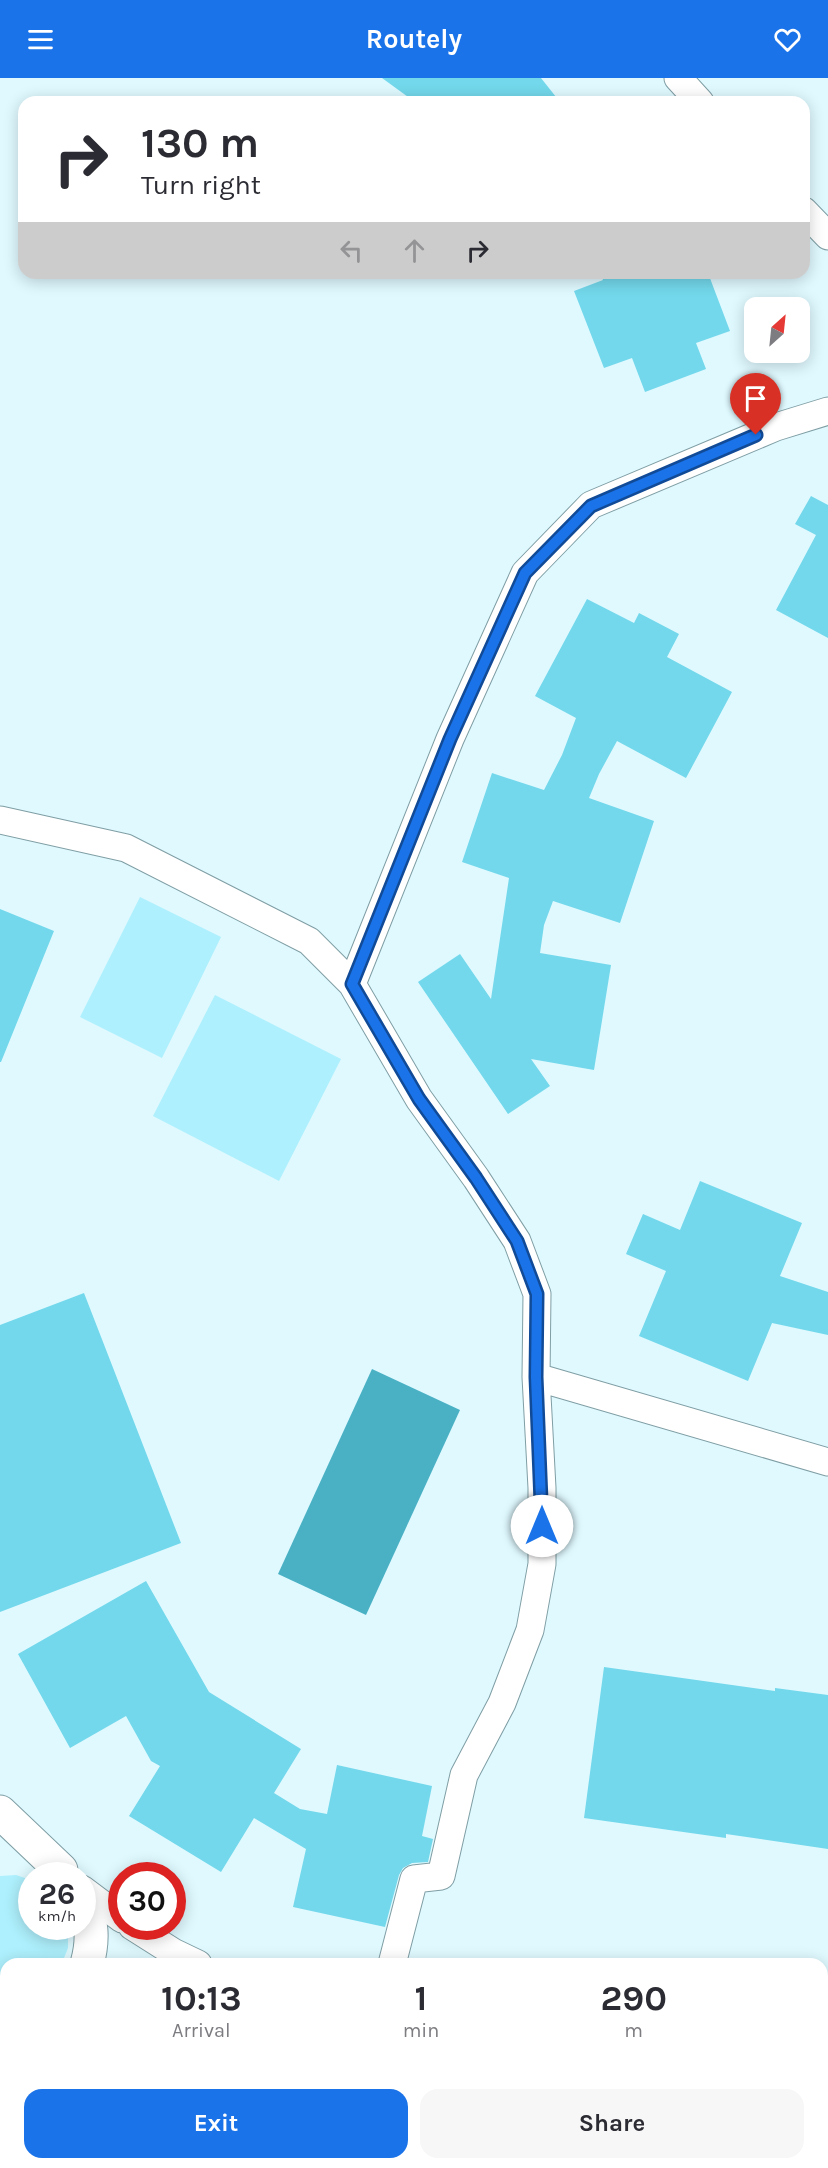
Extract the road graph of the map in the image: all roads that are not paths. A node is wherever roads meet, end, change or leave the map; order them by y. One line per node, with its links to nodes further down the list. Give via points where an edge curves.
1 (678, 78): 2 (street)
2 (694, 96)
3 (810, 217): 4 (street)
4 (828, 236)
5 (828, 411): 7 (street, via 776,427 591,506 525,573 450,739)
6 (0, 820): 7 (street, via 126,848 309,941)
7 (352, 984): 8 (street, via 419,1099 517,1241 537,1294)
8 (536, 1377): 9 (street); 20 (street, via 542,1564 530,1630 502,1703 464,1775 441,1876 414,1880)
9 (828, 1462)
10 (0, 1812): 13 (street)
11 (0, 1850): 12 (street, via 29,1853)
12 (44, 1862)
13 (53, 1862)
14 (96, 1898): 15 (street)
15 (108, 1908)
16 (91, 1940): 18 (street)
17 (154, 1940): 19 (street)
18 (88, 1958)
19 (186, 1958)
20 (394, 1958)

